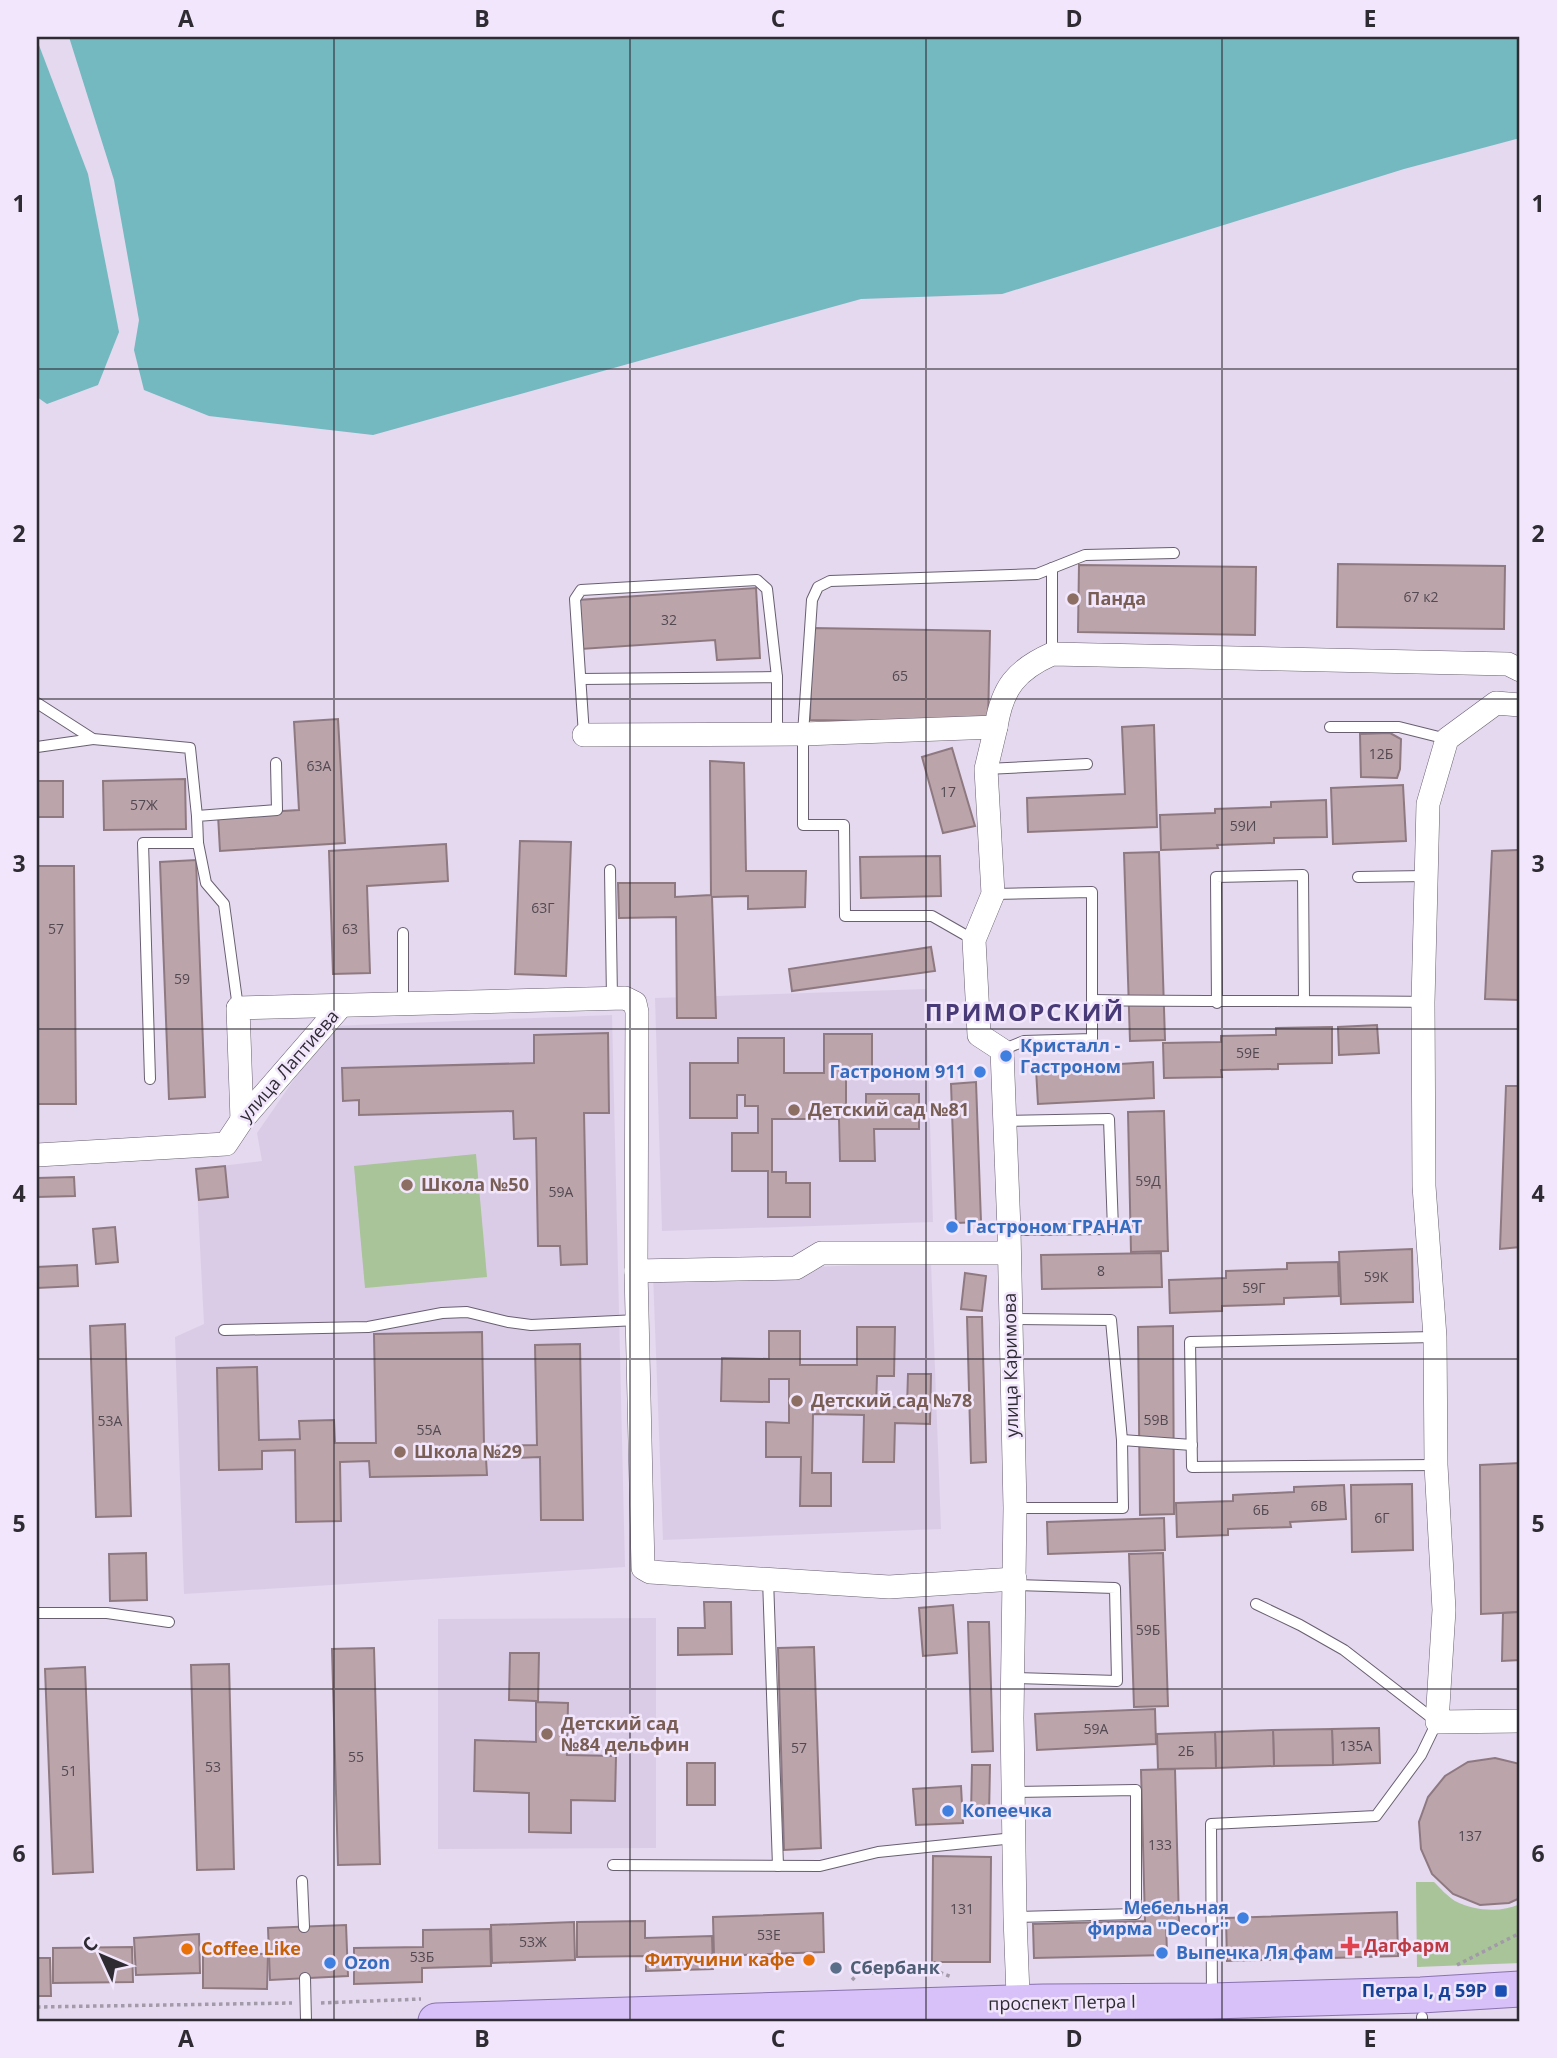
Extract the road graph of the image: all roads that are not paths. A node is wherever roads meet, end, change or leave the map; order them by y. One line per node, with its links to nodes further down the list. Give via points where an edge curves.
1 (1174, 553): 2 (lane, via 1085,555)
2 (1052, 568): 3 (lane); 12 (lane, via 1037,574 830,581 818,587 812,600)
3 (1052, 654): 4 (street, via 1507,664); 9 (street, via 1028,664 1012,683 999,705)
4 (1520, 670)
5 (777, 677): 6 (lane); 6 (lane, via 767,589 757,580 581,590 575,600); 11 (lane)
6 (581, 679): 13 (lane)
7 (37, 703): 14 (lane)
8 (1520, 705): 15 (street, via 1496,703)
9 (996, 727): 12 (street); 19 (street)
10 (1330, 727): 15 (lane, via 1398,727)
11 (777, 734): 12 (street); 13 (street)
12 (803, 734): 27 (lane, via 803,825 844,825 845,916 932,916)
13 (584, 735)
14 (93, 739): 16 (lane); 20 (lane, via 190,748)
15 (1447, 739): 23 (street, via 1428,804)
16 (37, 747)
17 (276, 763): 20 (lane, via 277,810)
18 (1087, 764): 19 (lane)
19 (986, 769): 25 (street)
20 (198, 816): 21 (lane)
21 (198, 843): 35 (lane, via 206,883 224,904); 37 (lane, via 143,844)
22 (610, 870): 30 (lane)
23 (1426, 876): 24 (lane); 31 (street)
24 (1358, 877)
25 (993, 894): 27 (street); 28 (lane, via 1092,892)
26 (403, 933): 33 (lane)
27 (974, 940): 36 (street, via 979,1035)
28 (1093, 1000): 32 (lane); 36 (lane, via 1092,1039 1024,1041)
29 (1304, 1000): 31 (lane); 32 (lane); 32 (lane, via 1303,876 1216,877)
30 (623, 1001): 33 (street, улица Лаптиева); 42 (street, via 637,1012)
31 (1423, 1002): 46 (street, via 1424,1186)
32 (1217, 1003)
33 (403, 1004): 34 (street, улица Лаптиева)
34 (341, 1006): 35 (street); 38 (street, улица Лаптиева)
35 (239, 1008): 38 (street)
36 (1002, 1050): 39 (street, улица Каримова)
37 (150, 1079)
38 (242, 1120): 40 (street, улица Лаптиева, via 226,1144)
39 (1006, 1121): 41 (street, улица Каримова); 41 (lane, via 1109,1119 1113,1229)
40 (37, 1155)
41 (1009, 1241): 42 (street, via 821,1253 796,1268); 43 (street, улица Каримова)
42 (636, 1271): 44 (street)
43 (1010, 1318): 47 (lane, via 1111,1320); 50 (street, улица Каримова)
44 (639, 1320): 45 (lane, via 531,1325 467,1312 368,1327); 51 (street, via 643,1568)
45 (224, 1330)
46 (1435, 1337): 48 (lane, via 1190,1342); 49 (street)
47 (1122, 1440): 48 (lane); 50 (lane, via 1123,1508)
48 (1192, 1445): 49 (lane, via 1192,1467)
49 (1436, 1465): 58 (street, via 1444,1610)
50 (1015, 1508): 52 (street, улица Каримова)
51 (768, 1579): 52 (street, via 890,1587); 62 (lane)
52 (1015, 1582): 56 (street, улица Каримова); 56 (lane, via 1115,1588 1117,1681)
53 (1256, 1604): 58 (lane, via 1344,1650)
54 (37, 1613): 55 (lane, via 107,1613)
55 (169, 1622)
56 (1012, 1678): 59 (street, улица Каримова)
57 (1520, 1721): 58 (street)
58 (1437, 1722): 68 (lane, via 1421,1755 1376,1816 1211,1824)
59 (1013, 1792): 60 (street, улица Каримова); 64 (lane, via 1136,1790 1136,1914)
60 (1014, 1838): 62 (lane, via 878,1852 820,1866); 64 (street, улица Каримова)
61 (613, 1866): 62 (lane)
62 (778, 1866)
63 (302, 1881): 65 (lane)
64 (1015, 1916): 69 (street, улица Каримова)
65 (304, 1927)
66 (305, 1978): 72 (lane)
67 (1520, 1989): 68 (main road, проспект Петра I)
68 (1212, 2001): 69 (main road, проспект Петра I)
69 (1018, 2012): 73 (main road, проспект Петра I)
70 (1520, 2013): 71 (main road)
71 (1422, 2019): 74 (main road)
72 (306, 2021)
73 (436, 2021)
74 (1289, 2021)

